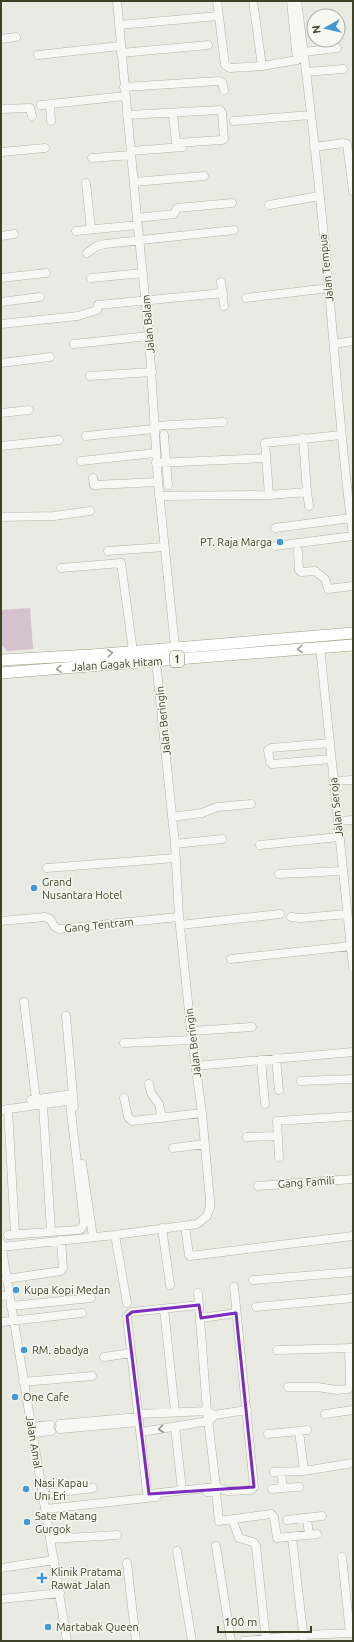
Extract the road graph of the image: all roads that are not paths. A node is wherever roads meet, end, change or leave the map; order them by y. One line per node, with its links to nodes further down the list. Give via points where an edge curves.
1 (117, 1): 7 (street, Jalan Balam)
2 (217, 1): 6 (street)
3 (254, 1): 15 (street)
4 (291, 1): 15 (street, via 298,59)
5 (297, 1): 13 (street, Jalan Tempua)
6 (218, 16): 7 (street); 15 (street, via 226,66)
7 (119, 26): 12 (street, Jalan Balam)
8 (16, 37): 9 (street)
9 (1, 39)
10 (208, 45): 12 (street)
11 (337, 48): 13 (street)
12 (121, 50): 14 (street); 18 (street, Jalan Balam)
13 (304, 52): 17 (street, Jalan Tempua)
14 (38, 55)
15 (262, 66)
16 (343, 69): 17 (street)
17 (306, 72): 25 (street, Jalan Tempua)
18 (124, 87): 19 (street, via 216,81 222,82); 20 (street, Jalan Balam)
19 (224, 90)
20 (125, 96): 21 (street); 27 (street, Jalan Balam)
21 (50, 104): 22 (street); 29 (street)
22 (41, 105)
23 (1, 109): 26 (street, via 30,108)
24 (173, 114): 24 (street, via 221,111 224,139 176,143); 27 (street)
25 (311, 114): 28 (street); 31 (street, Jalan Tempua)
26 (32, 116)
27 (127, 116): 34 (street, Jalan Balam)
28 (234, 121)
29 (51, 122)
30 (220, 144): 34 (street)
31 (314, 147): 39 (street, via 347,144); 40 (street, Jalan Tempua)
32 (44, 148): 33 (street)
33 (1, 152)
34 (131, 153): 35 (street); 37 (street, Jalan Balam)
35 (92, 158)
36 (204, 176): 37 (street)
37 (134, 182): 43 (street, Jalan Balam)
38 (86, 183): 44 (street)
39 (353, 191)
40 (319, 196): 42 (street); 56 (street, Jalan Tempua)
41 (232, 203): 43 (street, via 177,208 174,214)
42 (269, 205)
43 (137, 221): 44 (street); 49 (street, Jalan Balam)
44 (91, 229): 46 (street)
45 (234, 230): 49 (street)
46 (76, 231)
47 (14, 234): 48 (street)
48 (1, 236)
49 (139, 240): 50 (street, via 101,245); 52 (street, Jalan Balam)
50 (87, 253)
51 (46, 273): 53 (street)
52 (143, 273): 54 (street); 60 (street, Jalan Balam)
53 (1, 278)
54 (91, 278)
55 (221, 282): 57 (street)
56 (329, 288): 59 (street); 67 (street, Jalan Tempua)
57 (223, 293): 60 (street); 62 (street)
58 (40, 297): 61 (street)
59 (246, 298)
60 (146, 299): 63 (street, via 98,305 97,310 78,316); 64 (street, Jalan Balam)
61 (1, 302)
62 (224, 306)
63 (1, 324)
64 (149, 336): 66 (street); 70 (street, Jalan Balam)
65 (353, 341): 67 (street)
66 (74, 344)
67 (334, 344): 77 (street, Jalan Tempua)
68 (50, 357): 69 (street)
69 (1, 363)
70 (152, 372): 71 (street); 75 (street, Jalan Balam)
71 (90, 376)
72 (29, 410): 73 (street)
73 (1, 413)
74 (223, 422): 75 (street)
75 (154, 428): 78 (street); 82 (street, Jalan Balam)
76 (164, 435): 85 (street)
77 (341, 435): 79 (street); 90 (street, Jalan Tempua)
78 (86, 436)
79 (303, 438): 83 (street, via 265,442); 91 (street)
80 (58, 440): 81 (street)
81 (1, 446)
82 (155, 453): 84 (street); 86 (street, Jalan Balam)
83 (265, 458): 85 (street); 92 (street)
84 (81, 461)
85 (167, 462): 86 (street); 89 (street)
86 (156, 463): 88 (street, Jalan Balam)
87 (93, 478): 88 (street, via 94,485)
88 (158, 482): 93 (street, Jalan Balam)
89 (168, 485)
90 (350, 485): 97 (street, Jalan Tempua)
91 (307, 492): 92 (street); 94 (street)
92 (269, 495): 93 (street)
93 (159, 496): 101 (street, Jalan Balam)
94 (310, 506)
95 (90, 512): 96 (street)
96 (1, 517)
97 (351, 518): 98 (street); 99 (street, Jalan Tempua)
98 (275, 528)
99 (353, 536): 100 (street)
100 (275, 546)
101 (164, 547): 102 (street); 109 (street, Jalan Balam)
102 (108, 551)
103 (298, 551): 105 (street, via 301,572 315,572 325,579 328,589)
104 (61, 568): 111 (street, via 122,563)
105 (353, 586)
106 (353, 633): 107 (highway, Jalan Gagak Hitam / 1)
107 (247, 641): 109 (highway, Jalan Gagak Hitam / 1); 112 (highway)
108 (353, 645): 110 (highway, Jalan Gagak Hitam / 1)
109 (175, 647): 111 (highway, Jalan Gagak Hitam / 1)
110 (320, 647): 112 (highway, Jalan Gagak Hitam / 1, one-way to 112); 116 (street, Jalan Seroja)
111 (133, 651): 113 (highway, Jalan Gagak Hitam / 1, one-way to 111)
112 (249, 653): 114 (highway, Jalan Gagak Hitam / 1)
113 (1, 660)
114 (156, 661): 115 (highway, Jalan Gagak Hitam / 1, one-way to 115); 121 (street, Jalan Beringin)
115 (1, 673)
116 (330, 743): 117 (street, Jalan Seroja); 117 (street, via 268,750 272,764)
117 (331, 759): 119 (street, Jalan Seroja)
118 (353, 780): 119 (street)
119 (334, 781): 123 (street, Jalan Seroja)
120 (251, 804): 121 (street, via 217,807 202,813)
121 (172, 817): 126 (street, Jalan Beringin)
122 (353, 820): 123 (street)
123 (338, 821): 124 (street, Jalan Seroja)
124 (339, 837): 127 (street); 130 (street, Jalan Seroja)
125 (222, 839): 126 (street)
126 (175, 844): 128 (street, Jalan Beringin)
127 (260, 845)
128 (175, 858): 129 (street); 136 (street, Jalan Beringin)
129 (47, 868)
130 (342, 871): 131 (street); 133 (street, Jalan Seroja)
131 (278, 874)
132 (280, 914): 136 (street)
133 (347, 914): 134 (street); 137 (street, Jalan Seroja)
134 (291, 917)
135 (1, 921): 136 (street, Gang Tentram, via 50,918 55,927 60,929)
136 (180, 921): 143 (street, Jalan Beringin)
137 (351, 946): 138 (street); 139 (street, Jalan Seroja)
138 (231, 959)
139 (353, 967)
140 (24, 1002): 155 (street)
141 (66, 1016): 153 (street)
142 (252, 1026): 143 (street)
143 (191, 1036): 144 (street); 148 (street, Jalan Beringin)
144 (124, 1043)
145 (353, 1052): 146 (street)
146 (276, 1058): 147 (street); 152 (street)
147 (261, 1060): 148 (street); 156 (street)
148 (195, 1066): 158 (street, Jalan Beringin)
149 (353, 1079): 150 (street)
150 (301, 1081)
151 (149, 1084): 160 (street, via 151,1093 159,1104)
152 (279, 1090)
153 (72, 1094): 155 (street); 173 (street)
154 (124, 1098): 160 (street, via 128,1117 132,1121)
155 (39, 1102): 157 (street); 170 (street); 170 (street, via 67,1101 70,1104 84,1223 81,1229)
156 (264, 1104)
157 (3, 1108): 170 (street, via 11,1235)
158 (202, 1113): 160 (street); 163 (street, Jalan Beringin)
159 (353, 1116): 161 (street, via 278,1121)
160 (162, 1118)
161 (277, 1136): 162 (street); 165 (street)
162 (247, 1137)
163 (205, 1144): 164 (street); 168 (street, Jalan Beringin, via 209,1212 200,1222)
164 (173, 1148)
165 (279, 1157)
166 (353, 1179): 167 (street, Gang Famili)
167 (258, 1186)
168 (185, 1226): 169 (street, Jalan Beringin); 172 (street, via 190,1256)
169 (162, 1228): 171 (street, Jalan Beringin); 180 (street)
170 (51, 1231)
171 (115, 1235): 173 (street, Jalan Beringin); 186 (street)
172 (353, 1236)
173 (93, 1237): 174 (street, Jalan Beringin)
174 (61, 1240): 176 (street, Jalan Beringin); 178 (street, via 63,1268 60,1271)
175 (1, 1243): 176 (street, Jalan Amal)
176 (1, 1247): 178 (street, Jalan Amal)
177 (353, 1272): 179 (street)
178 (6, 1279): 183 (street, Jalan Amal)
179 (253, 1280)
180 (170, 1285)
181 (234, 1287): 192 (street)
182 (198, 1293): 187 (street)
183 (5, 1296): 188 (street, Jalan Amal)
184 (91, 1298): 188 (street)
185 (353, 1298): 189 (street)
186 (127, 1303)
187 (200, 1304): 190 (street); 193 (street)
188 (11, 1306): 194 (street, Jalan Amal)
189 (256, 1307)
190 (164, 1309): 198 (street, via 128,1313); 205 (street)
191 (82, 1313): 194 (street)
192 (236, 1313): 193 (street); 203 (street)
193 (201, 1318): 207 (street)
194 (13, 1320): 195 (street); 201 (street, Jalan Amal)
195 (1, 1322)
196 (351, 1348): 197 (street); 202 (street, via 348,1389)
197 (277, 1350)
198 (131, 1353): 199 (street); 208 (street)
199 (104, 1357)
200 (92, 1376): 201 (street)
201 (24, 1382): 212 (street, Jalan Amal)
202 (288, 1387)
203 (247, 1410): 207 (street); 217 (street, via 254,1487 251,1490 227,1491)
204 (353, 1410): 206 (street)
205 (175, 1411): 207 (street); 208 (street)
206 (325, 1414)
207 (210, 1416): 210 (street); 217 (street)
208 (139, 1417): 209 (street); 213 (street)
209 (60, 1427)
210 (175, 1427): 213 (street, one-way to 213); 222 (street)
211 (50, 1428): 212 (street)
212 (33, 1430): 223 (street, Jalan Amal)
213 (141, 1432): 222 (street, via 148,1494)
214 (268, 1434): 216 (street, via 303,1430)
215 (353, 1465): 216 (street)
216 (304, 1471): 220 (street, via 277,1473)
217 (216, 1487): 222 (street)
218 (299, 1487): 220 (street)
219 (94, 1488): 223 (street)
220 (283, 1488): 221 (street)
221 (272, 1489)
222 (182, 1490)
223 (43, 1494): 224 (street, Jalan Amal)
224 (46, 1509): 230 (street, via 215,1492 219,1521 272,1514 276,1537); 231 (street, Jalan Amal)
225 (322, 1516): 226 (street)
226 (307, 1518): 227 (street); 230 (street, via 313,1535)
227 (287, 1520)
228 (234, 1524): 243 (street, via 239,1538 253,1542 256,1546)
229 (117, 1535): 231 (street)
230 (292, 1537): 242 (street)
231 (50, 1539): 235 (street, Jalan Amal)
232 (216, 1546): 247 (street)
233 (177, 1551): 246 (street)
234 (342, 1557): 240 (street)
235 (54, 1560): 237 (street); 238 (street, Jalan Amal)
236 (127, 1563): 245 (street)
237 (1, 1568)
238 (60, 1593): 239 (street); 244 (street, Jalan Amal)
239 (1, 1599)
240 (352, 1633): 241 (street)
241 (338, 1637): 242 (street)
242 (304, 1638): 243 (street)
243 (266, 1640): 248 (street)
244 (67, 1641)
245 (136, 1641)
246 (192, 1641)
247 (231, 1641)
248 (244, 1641)

